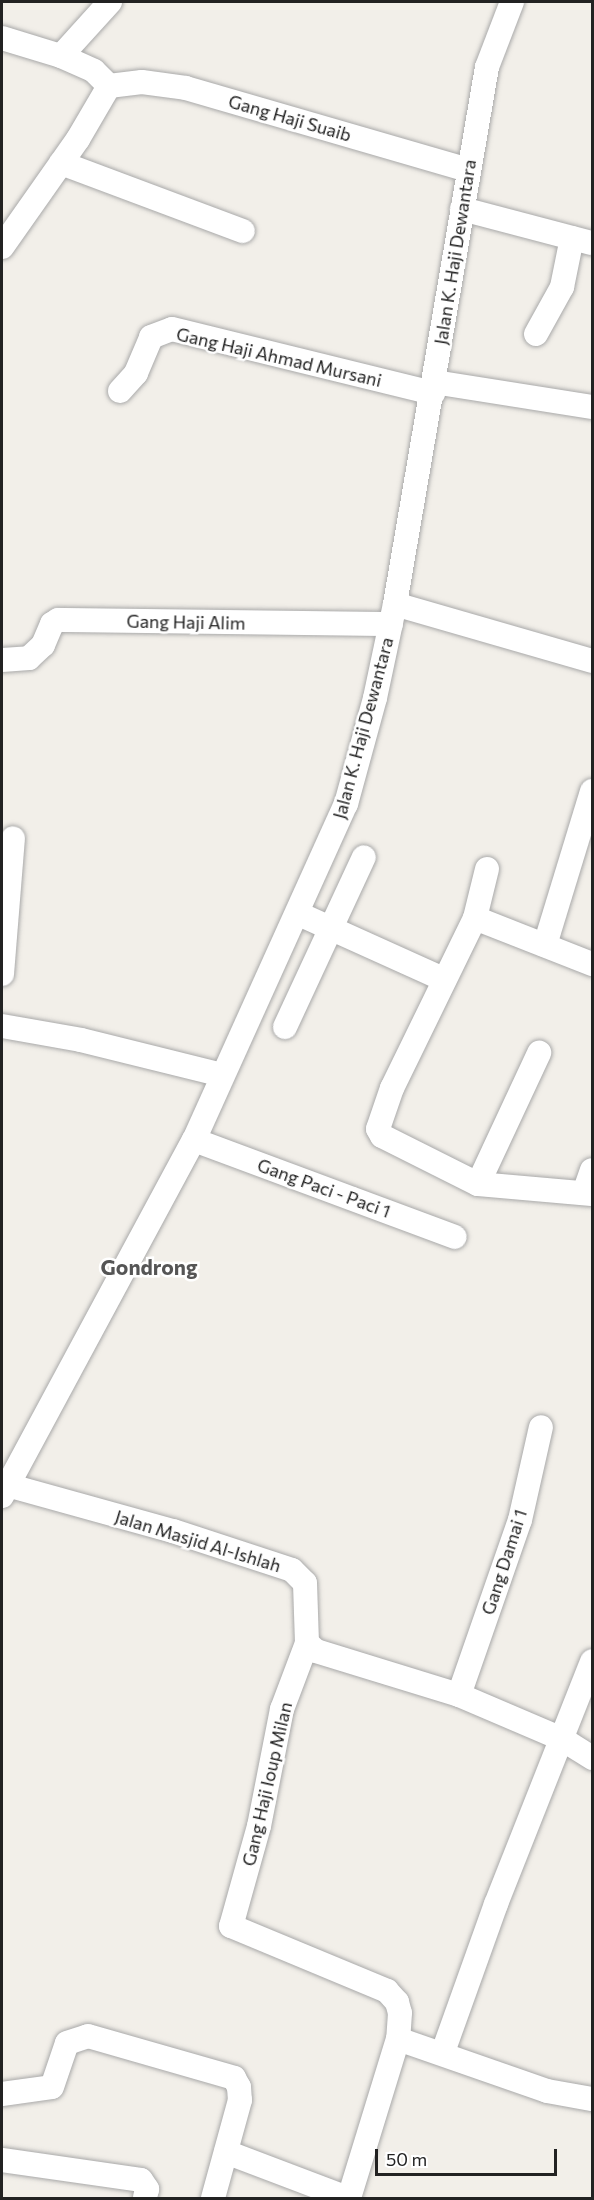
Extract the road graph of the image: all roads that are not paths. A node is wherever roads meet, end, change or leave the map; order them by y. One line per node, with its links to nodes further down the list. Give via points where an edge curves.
1 (110, 2): 4 (street)
2 (512, 2): 7 (street, Jalan K. Haji Dewantara, via 487,68)
3 (2, 38): 4 (street)
4 (61, 56): 5 (street, via 94,71)
5 (109, 86): 6 (street); 7 (street, Gang Haji Suaib, via 142,82 186,88)
6 (61, 163): 9 (street); 11 (street)
7 (468, 170): 8 (street, Jalan K. Haji Dewantara)
8 (462, 209): 10 (street); 13 (street, Jalan K. Haji Dewantara)
9 (243, 231)
10 (582, 240): 12 (street)
11 (2, 247)
12 (536, 334)
13 (434, 388): 14 (street, Gang Haji Ahmad Mursani, via 172,329 151,337 136,373); 15 (street, Gang Haji Ahmad Mursani); 16 (street, Jalan K. Haji Dewantara)
14 (120, 391)
15 (592, 407)
16 (393, 614): 17 (street, Gang Haji Alim, via 58,620 44,645 29,658); 18 (street); 23 (street, Jalan K. Haji Dewantara, via 346,804)
17 (2, 660)
18 (592, 661)
19 (592, 791): 26 (street)
20 (13, 838): 28 (street)
21 (364, 857): 25 (street)
22 (487, 869): 24 (street)
23 (299, 914): 25 (street); 33 (street, Jalan K. Haji Dewantara)
24 (475, 918): 26 (street); 29 (street)
25 (331, 928): 29 (street); 31 (street)
26 (545, 945): 27 (street)
27 (592, 964)
28 (2, 974)
29 (443, 979): 36 (street, via 392,1088 378,1129 382,1136)
30 (2, 1026): 33 (street, via 81,1040)
31 (285, 1027)
32 (539, 1053): 36 (street)
33 (222, 1075): 34 (street, Jalan K. Haji Dewantara)
34 (194, 1140): 38 (street, Gang Paci - Paci 1); 40 (street, Jalan K. Haji Dewantara)
35 (592, 1170): 37 (street)
36 (478, 1184): 37 (street, via 499,1189)
37 (588, 1194)
38 (455, 1237)
39 (541, 1427): 43 (street, Gang Damai 1, via 520,1520)
40 (4, 1491): 41 (street, Jalan Masjid Al-Ishlah, via 173,1531 292,1570 305,1584)
41 (307, 1643): 43 (street, via 333,1658); 46 (street, Gang Haji Ioup Milan, via 282,1709 259,1826 231,1926 387,1991 397,2002 400,2013)
42 (592, 1661): 44 (street)
43 (459, 1695): 44 (street)
44 (562, 1739): 45 (street); 47 (street, via 496,1904)
45 (592, 1758)
46 (398, 2039): 47 (street); 54 (street)
47 (443, 2052): 49 (street, via 547,2091)
48 (2, 2094): 50 (street, via 52,2087 67,2043 88,2036 234,2078 240,2100)
49 (592, 2099)
50 (226, 2152): 53 (street); 54 (street)
51 (2, 2160): 52 (street, via 141,2180 147,2188)
52 (145, 2199)
53 (213, 2199)
54 (348, 2199)

